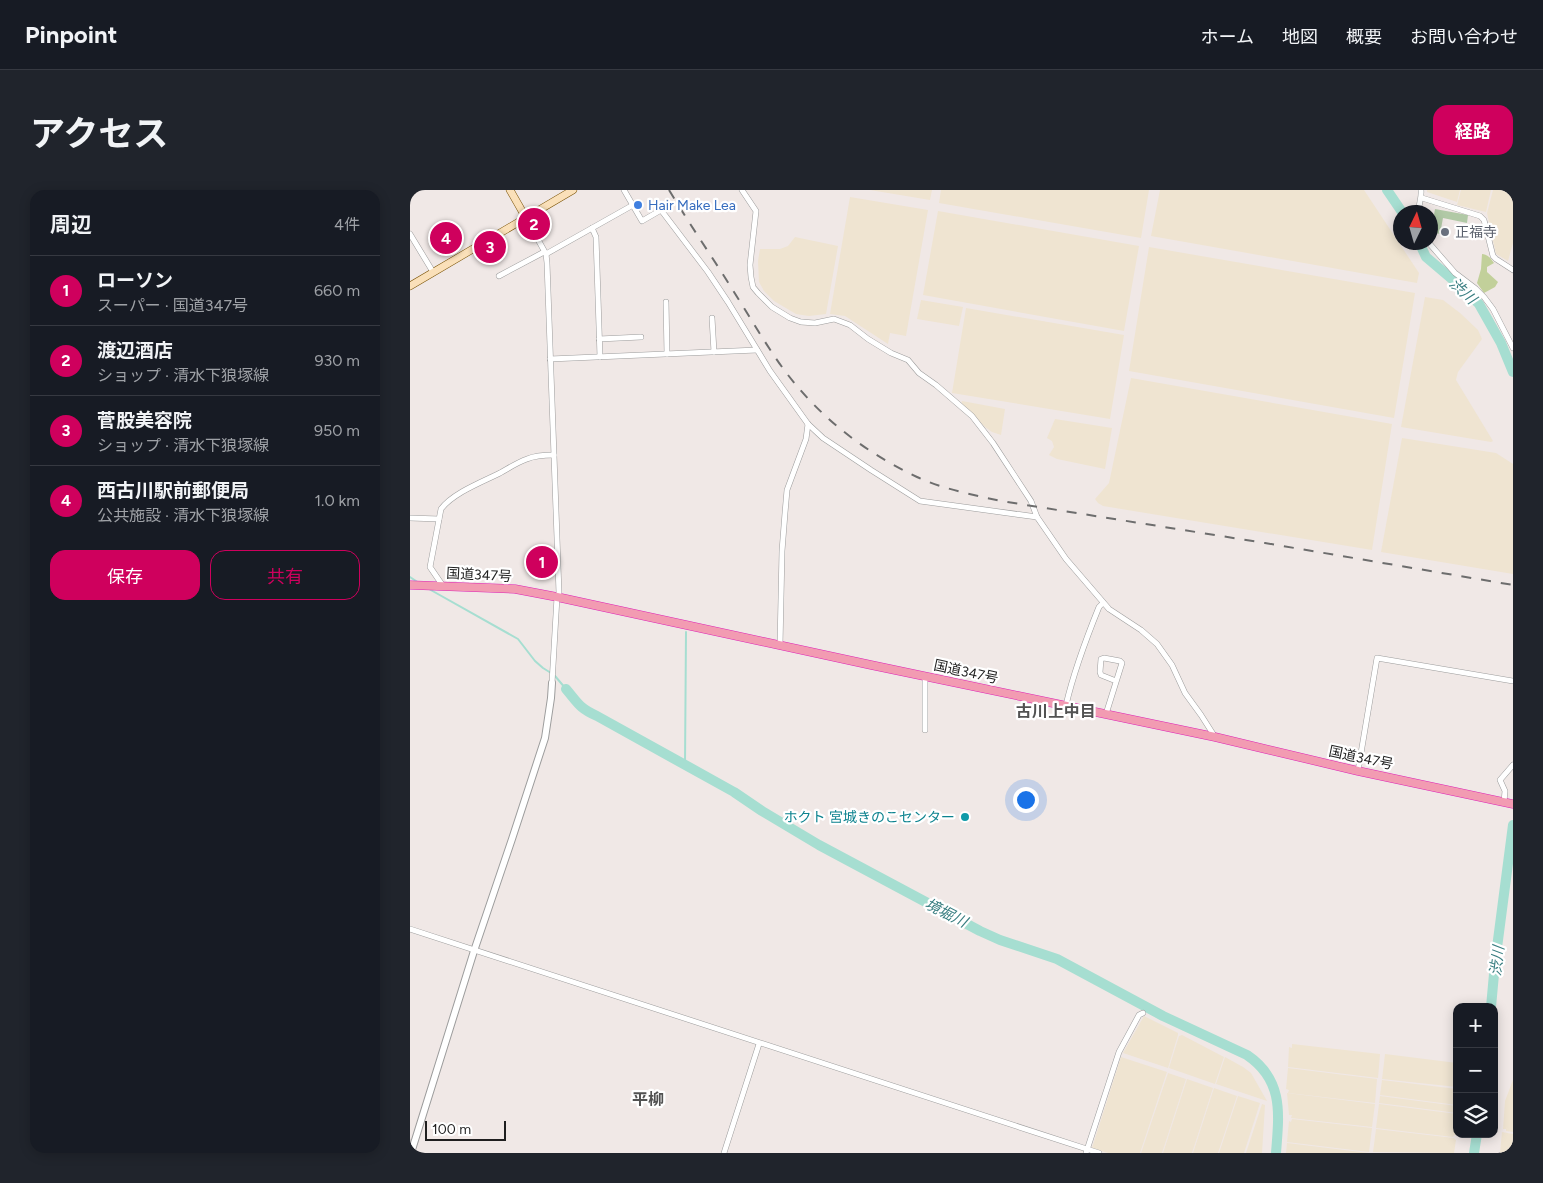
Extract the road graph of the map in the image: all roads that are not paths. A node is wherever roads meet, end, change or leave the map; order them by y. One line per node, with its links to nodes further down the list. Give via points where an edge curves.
1 (510, 190): 9 (main road)
2 (573, 190): 9 (main road)
3 (624, 190): 7 (street)
4 (742, 190): 30 (street, via 756,211 750,277 758,293 772,308 790,318 809,323 842,321 876,344 908,360 976,420 1031,501)
5 (1421, 190): 6 (street)
6 (1422, 198): 8 (street); 14 (street, via 1480,216 1484,220 1492,256)
7 (633, 205): 10 (street); 23 (street, via 642,220 661,210 708,272)
8 (1420, 205)
9 (526, 218): 13 (street); 15 (main road)
10 (592, 228): 13 (street); 21 (street, via 596,237)
11 (410, 234): 15 (street)
12 (1435, 250): 22 (street, via 1455,274 1484,297)
13 (545, 253): 16 (street); 27 (street)
14 (1513, 270)
15 (432, 272): 17 (main road)
16 (498, 276)
17 (410, 286)
18 (666, 302): 25 (street)
19 (712, 318): 24 (street)
20 (640, 337): 21 (street)
21 (599, 339): 26 (street)
22 (1513, 348)
23 (757, 350): 24 (street); 28 (street)
24 (714, 352): 25 (street)
25 (667, 354): 26 (street)
26 (600, 357): 27 (street)
27 (550, 359): 29 (street)
28 (808, 424): 30 (street, via 852,458 920,501); 37 (street, via 784,513)
29 (554, 455): 32 (street, via 528,458 469,488 444,505); 35 (street)
30 (1037, 517): 36 (street, via 1066,559)
31 (410, 518): 32 (street)
32 (439, 520): 34 (street, via 430,567)
33 (410, 586): 34 (highway, 国道347号)
34 (443, 586): 35 (highway, 国道347号, via 515,589)
35 (558, 597): 37 (highway, 国道347号); 41 (street)
36 (1103, 603): 42 (street, via 1078,659); 45 (street, via 1157,644)
37 (780, 645): 38 (highway, 国道347号)
38 (925, 676): 42 (highway, 国道347号); 44 (street)
39 (1116, 681): 39 (street, via 1122,664 1120,661 1101,659 1102,675); 43 (street)
40 (1513, 681): 47 (street, via 1377,658)
41 (552, 683): 50 (street, via 544,738)
42 (1066, 705): 43 (highway, 国道347号)
43 (1106, 714): 45 (highway, 国道347号)
44 (925, 730)
45 (1215, 737): 47 (highway, 国道347号)
46 (1513, 765): 48 (street, via 1500,780)
47 (1358, 770): 48 (highway, 国道347号)
48 (1508, 803)
49 (410, 929): 50 (street)
50 (474, 951): 52 (street); 54 (street)
51 (1143, 1013): 53 (street, via 1119,1052)
52 (759, 1044): 53 (street); 55 (street)
53 (1087, 1151): 56 (street)
54 (411, 1153)
55 (724, 1153)
56 (1099, 1153)

